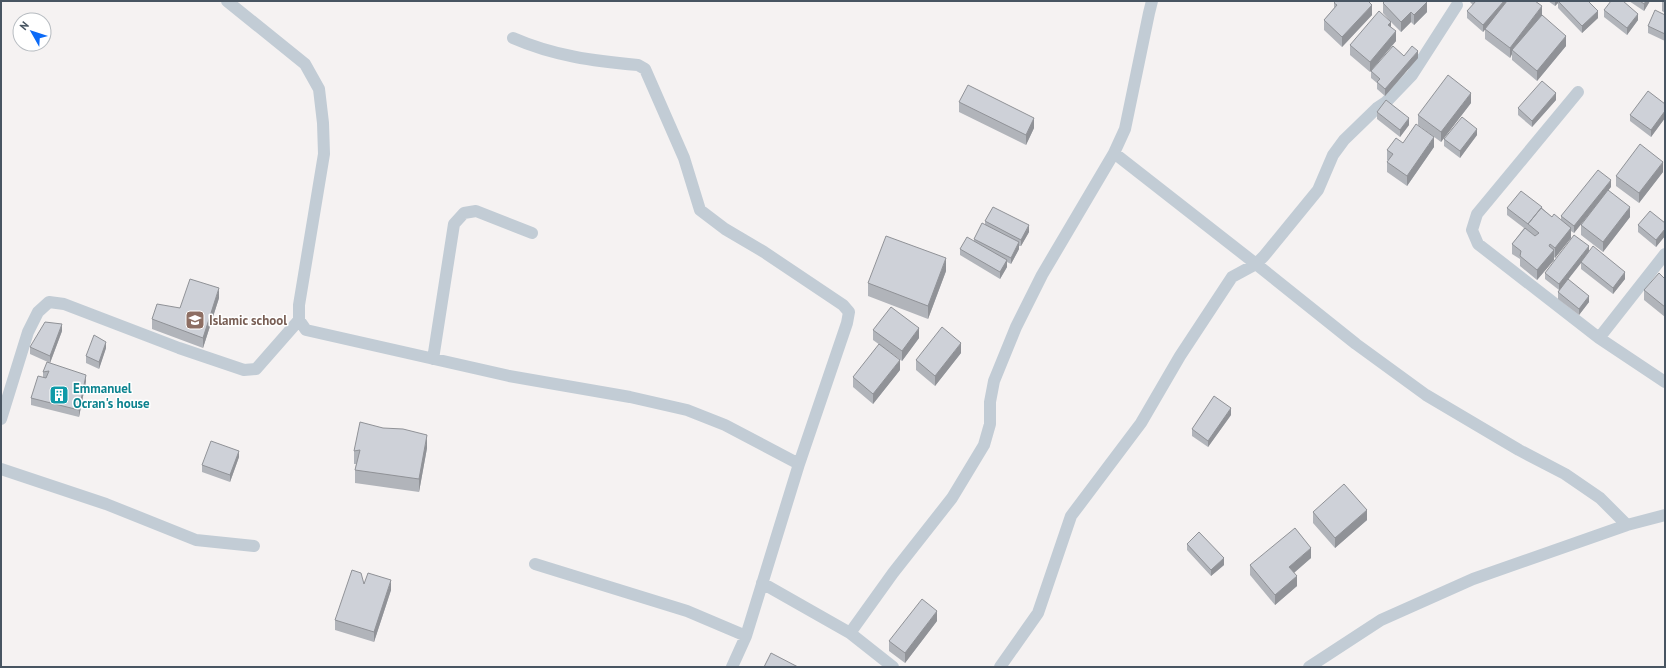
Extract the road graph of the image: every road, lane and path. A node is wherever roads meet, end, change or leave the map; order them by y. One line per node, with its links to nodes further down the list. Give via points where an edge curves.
1 (227, 1): 10 (street, via 305,64 319,90 324,154 299,305)
2 (1152, 1): 6 (street, via 1125,129)
3 (1457, 5): 9 (street, via 1417,68 1396,93 1344,140 1333,155 1318,190)
4 (513, 38): 15 (street, via 535,48 645,69 684,158 700,210 843,305 849,312)
5 (1578, 92): 11 (street, via 1477,214 1472,230 1478,244)
6 (1114, 152): 9 (street); 22 (street, via 1042,275 1016,327 994,381 990,402 990,424 984,445 952,498)
7 (532, 233): 12 (street, via 476,211 464,213 454,224)
8 (1665, 254): 11 (street)
9 (1256, 264): 18 (street, via 1356,344 1426,395 1519,450 1566,474 1600,498); 27 (street, via 1232,277 1140,423 1071,516 1038,613)
10 (299, 320): 12 (street, via 306,330); 14 (street, via 256,369 244,370 64,304 49,302 38,312 28,332)
11 (1599, 338): 13 (street)
12 (433, 359): 15 (street, via 687,410 725,425)
13 (1665, 382)
14 (1, 419)
15 (799, 464): 21 (street)
16 (1, 469): 19 (street, via 106,504 196,540)
17 (1665, 515): 18 (street)
18 (1627, 525): 24 (street, via 1473,579 1381,620)
19 (254, 546)
20 (535, 564): 23 (street, via 687,611)
21 (762, 583): 22 (street); 23 (street)
22 (850, 633): 26 (street)
23 (746, 636): 25 (street)
24 (1323, 664): 28 (street)
25 (732, 667)
26 (893, 667)
27 (1000, 667)
28 (1309, 667)

